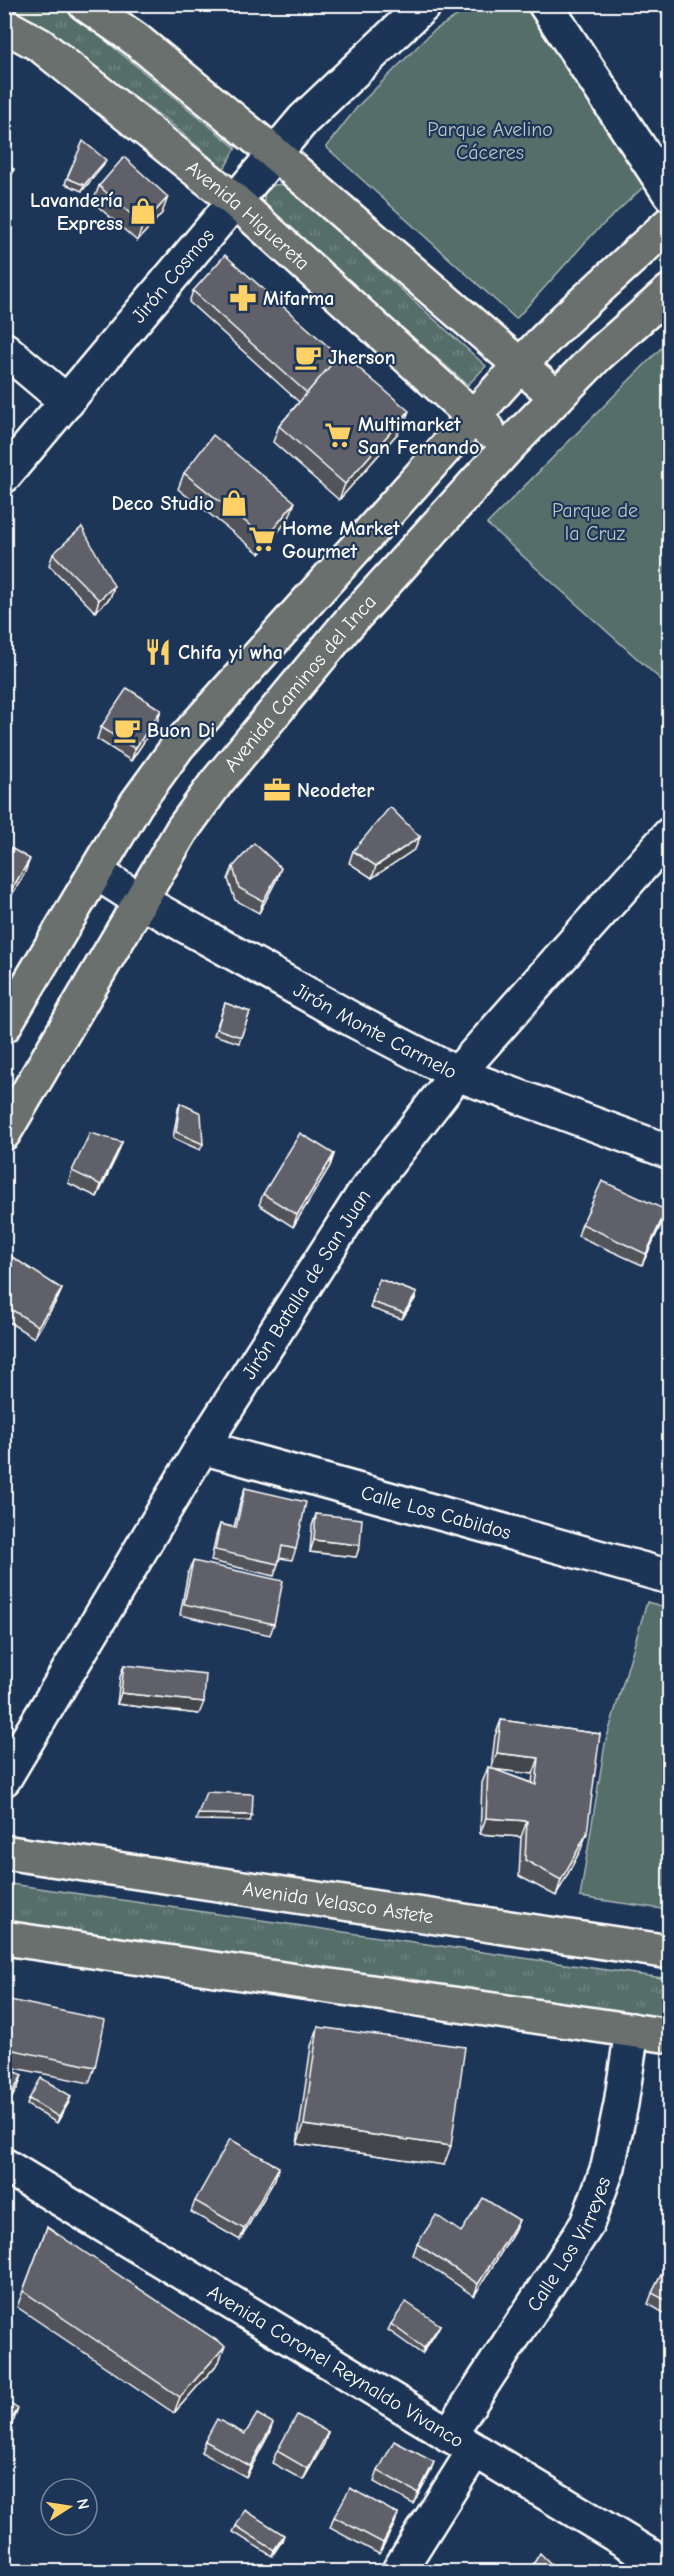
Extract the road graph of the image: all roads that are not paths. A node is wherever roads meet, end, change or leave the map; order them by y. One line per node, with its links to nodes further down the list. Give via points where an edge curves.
1 (85, 4): 5 (main road, via 134,38)
2 (425, 4): 5 (street, Jirón Cosmos, via 303,120)
3 (545, 4): 6 (street)
4 (4, 25): 7 (main road, Avenida Higuereta, via 40,45)
5 (274, 153): 7 (street, Jirón Cosmos); 11 (main road)
6 (669, 194)
7 (234, 201): 13 (street, Jirón Cosmos); 14 (main road, Avenida Higuereta)
8 (669, 223): 11 (main road)
9 (669, 291): 12 (main road, Avenida Caminos del Inca)
10 (4, 349): 13 (street)
11 (520, 365): 12 (main road); 14 (main road)
12 (557, 397): 15 (main road, Avenida Caminos del Inca)
13 (67, 402): 16 (street, Jirón Cosmos)
14 (472, 416): 15 (main road, Avenida Higuereta); 18 (main road, via 178,746 136,804)
15 (508, 447): 19 (main road, Avenida Caminos del Inca, via 346,626 216,783 182,830)
16 (4, 476)
17 (669, 834): 21 (street, Jirón Batalla de San Juan)
18 (97, 873): 19 (street, Jirón Monte Carmelo); 20 (main road)
19 (141, 901): 21 (street, Jirón Monte Carmelo); 22 (main road, Avenida Caminos del Inca)
20 (4, 1026)
21 (457, 1074): 23 (street, Jirón Monte Carmelo); 24 (street, Jirón Batalla de San Juan, via 362,1196)
22 (4, 1133)
23 (669, 1152)
24 (202, 1447): 25 (street, Calle Los Cabildos); 26 (street, Jirón Batalla de San Juan)
25 (669, 1577)
26 (4, 1779)
27 (4, 1852): 29 (main road, Avenida Velasco Astete)
28 (4, 1938): 30 (main road)
29 (669, 1952)
30 (632, 2030): 31 (main road); 33 (street, Calle Los Virreyes, via 608,2167 587,2224)
31 (669, 2036)
32 (4, 2165): 33 (street, Avenida Coronel Reynaldo Vivanco)
33 (461, 2443): 34 (street, Avenida Coronel Reynaldo Vivanco); 35 (street, Calle Los Virreyes)
34 (669, 2568)
35 (398, 2571)

